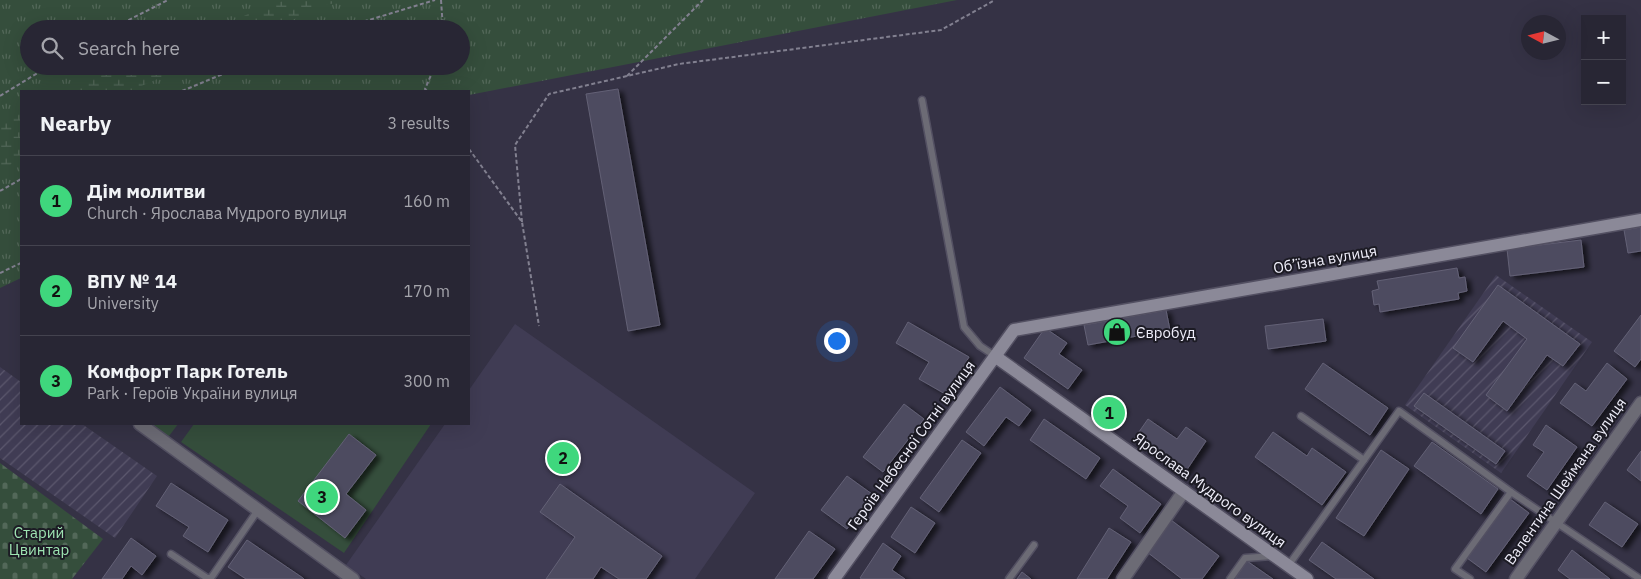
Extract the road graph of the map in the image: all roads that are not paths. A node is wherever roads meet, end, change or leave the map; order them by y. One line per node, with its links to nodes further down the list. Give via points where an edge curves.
1 (922, 100): 4 (lane, via 964,327 980,346)
2 (1641, 220): 3 (street, Об’їзна вулиця)
3 (1014, 330): 4 (street, Героїв Небесної Сотні вулиця)
4 (996, 357): 9 (street, Ярослава Мудрого вулиця); 18 (street, Героїв Небесної Сотні вулиця)
5 (1641, 403): 12 (street, Валентина Шеймана вулиця)
6 (1301, 416): 8 (lane)
7 (141, 425): 11 (street)
8 (1364, 460): 10 (lane, via 1399,412); 16 (lane)
9 (1184, 492): 15 (street, Ярослава Мудрого вулиця); 20 (street)
10 (1511, 492): 12 (lane); 23 (lane, via 1455,569)
11 (258, 510): 14 (lane, via 211,578); 17 (street)
12 (1556, 522): 24 (street, Валентина Шеймана вулиця); 25 (lane)
13 (1034, 545): 19 (lane)
14 (171, 554)
15 (1274, 556): 16 (street, Ярослава Мудрого вулиця); 21 (lane, via 1245,558)
16 (1288, 566): 22 (street, Ярослава Мудрого вулиця)
17 (354, 579)
18 (834, 579)
19 (1009, 579)
20 (1123, 579)
21 (1230, 579)
22 (1306, 579)
23 (1470, 579)
24 (1516, 579)
25 (1640, 579)

